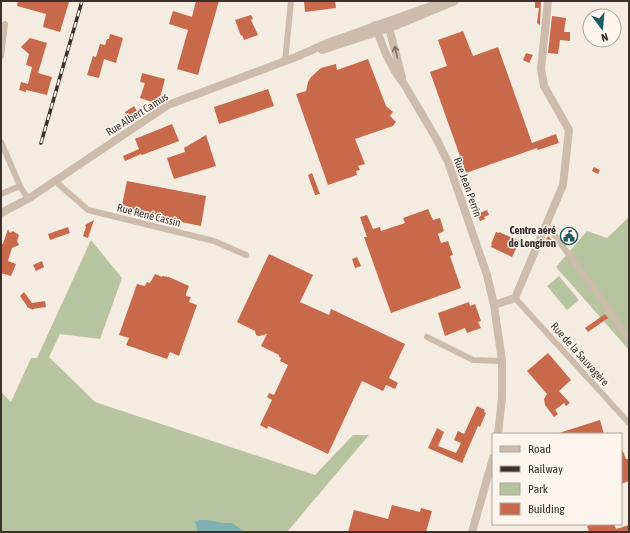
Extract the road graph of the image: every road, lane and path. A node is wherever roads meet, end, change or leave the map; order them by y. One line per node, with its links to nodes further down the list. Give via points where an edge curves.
1 (291, 1): 9 (street)
2 (445, 1): 6 (street, Rue Albert Camus)
3 (455, 1): 6 (street, Rue Albert Camus)
4 (548, 1): 17 (street, via 541,69 544,86 569,130 564,185)
5 (5, 24): 8 (street)
6 (388, 25): 7 (street, Rue Albert Camus); 10 (street, Rue Jean Perrin, one-way to 6)
7 (376, 29): 9 (street, Rue Albert Camus); 10 (street, Rue Jean Perrin, via 398,77)
8 (1, 56)
9 (285, 62): 12 (street, Rue Albert Camus, via 168,105)
10 (404, 84): 20 (street, Rue Jean Perrin, via 448,162 487,275)
11 (1, 142): 13 (street)
12 (55, 181): 15 (street, Rue Albert Camus); 18 (street, Rue René Cassin, via 88,210 214,241)
13 (20, 186): 14 (street); 15 (street)
14 (1, 194)
15 (28, 199): 16 (street, Rue Albert Camus)
16 (1, 213)
17 (546, 225): 19 (street); 22 (street)
18 (246, 255)
19 (515, 298): 20 (street); 24 (street, Rue de la Sauvagère)
20 (494, 305): 23 (street, Rue Jean Perrin)
21 (427, 337): 23 (street, via 473,360)
22 (629, 340)
23 (502, 361): 25 (street, Rue Jean Perrin)
24 (629, 423)
25 (498, 433)
26 (492, 462): 27 (street)
27 (472, 532)

